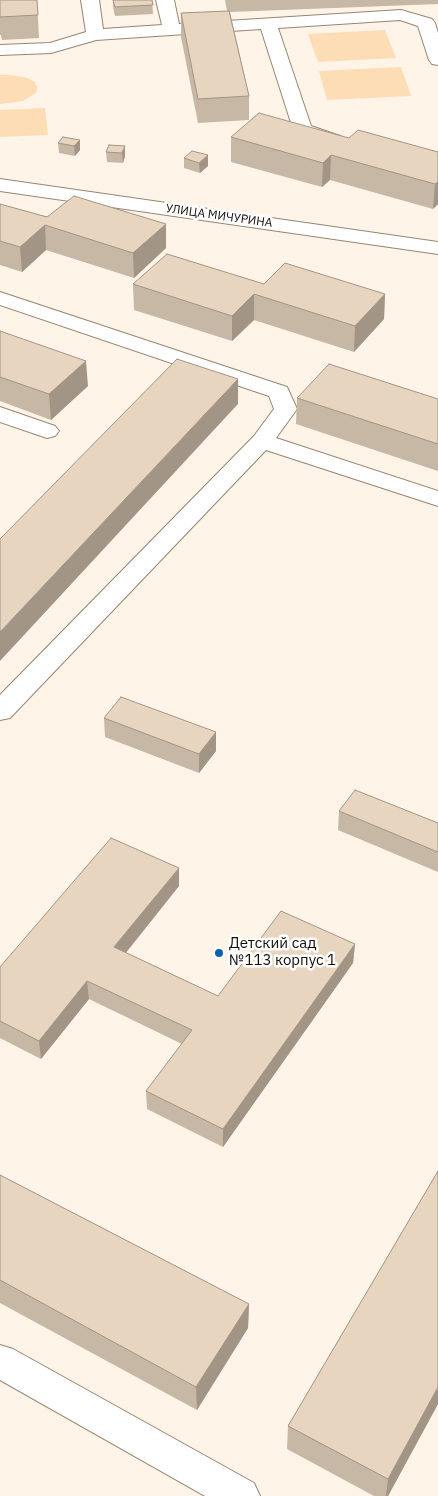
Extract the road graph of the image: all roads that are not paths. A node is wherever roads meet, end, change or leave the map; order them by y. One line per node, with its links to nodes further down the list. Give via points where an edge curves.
1 (90, 0): 5 (street)
2 (166, 0): 4 (street)
3 (268, 24): 4 (street); 7 (street, via 401,15 426,23); 8 (street, via 302,129)
4 (172, 30): 5 (street)
5 (95, 35): 6 (street, via 51,48)
6 (0, 50)
7 (438, 60)
8 (351, 143)
9 (0, 185): 10 (street, УЛИЦА МИЧУРИНА)
10 (438, 248)
11 (0, 298): 14 (street, via 279,392 286,409)
12 (0, 414): 13 (street)
13 (47, 431)
14 (262, 441): 15 (street); 16 (street)
15 (438, 499)
16 (0, 711)
17 (0, 1361): 18 (street)
18 (241, 1496)

